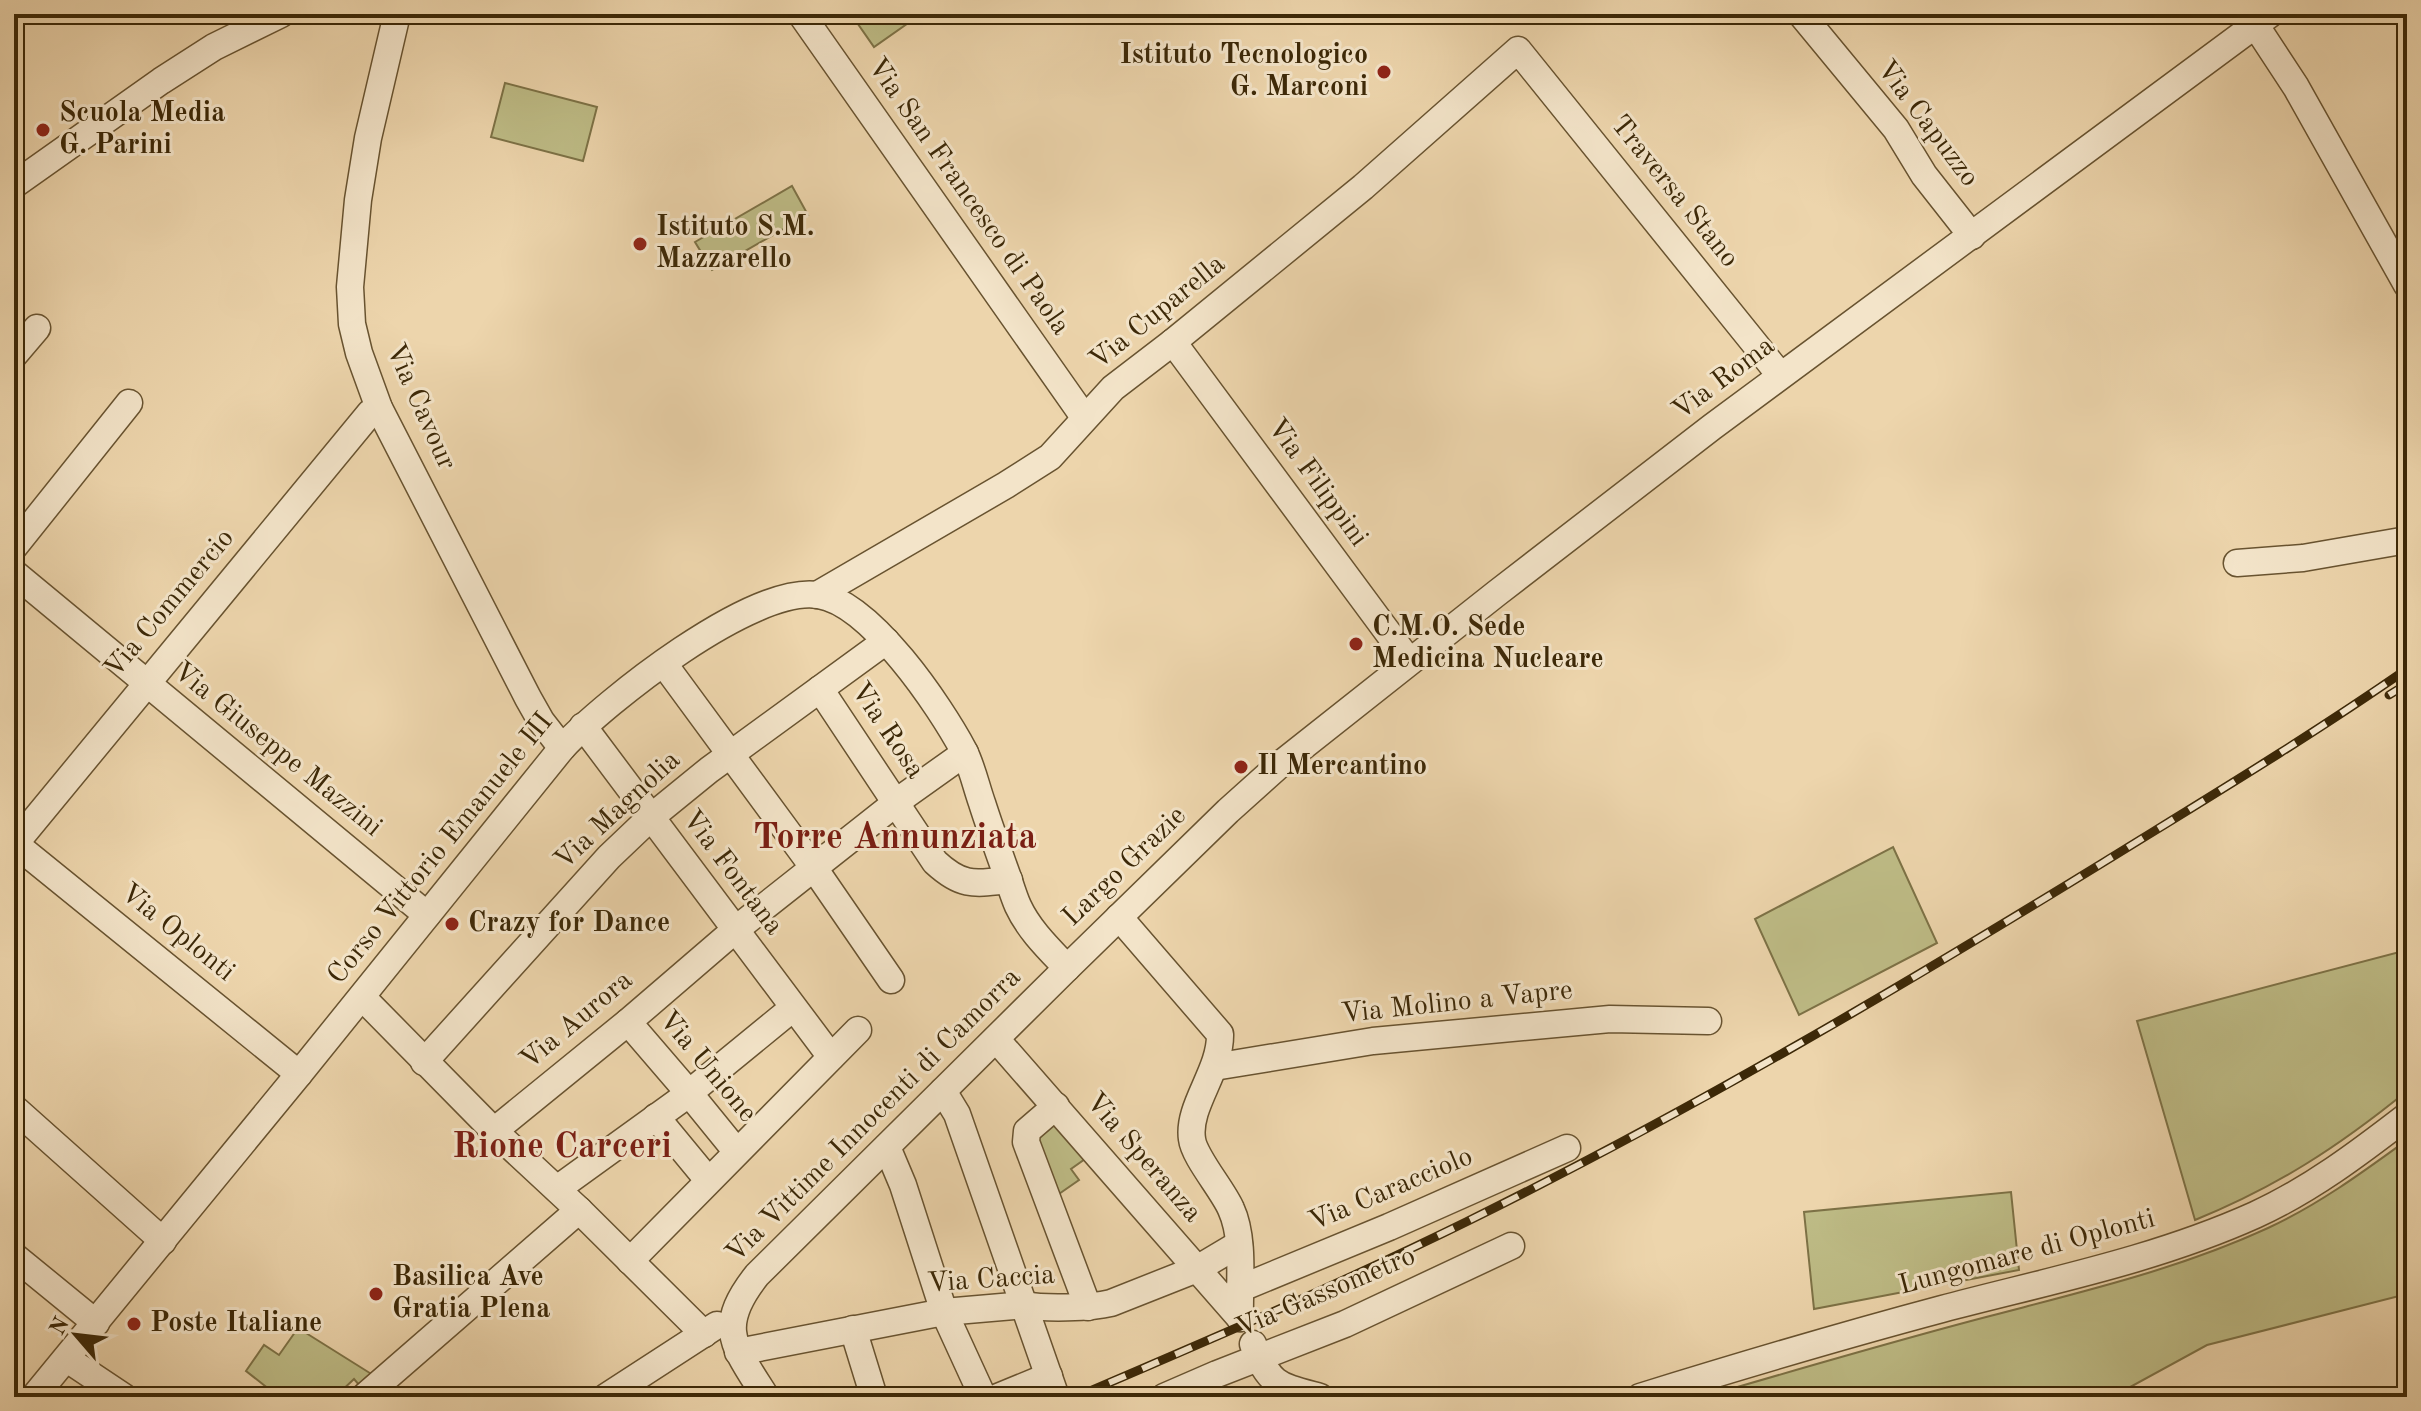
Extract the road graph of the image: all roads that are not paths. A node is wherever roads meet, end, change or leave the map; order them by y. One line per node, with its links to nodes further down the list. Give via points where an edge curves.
1 (281, 14): 7 (street, via 214,47)
2 (397, 14): 15 (street, Via Cavour, via 368,138 350,287 352,324)
3 (801, 14): 16 (street, Via San Francesco di Paola)
4 (1801, 14): 8 (street, Via Capuzzo, via 1896,129)
5 (2263, 20): 8 (street, Via Roma); 9 (street)
6 (1518, 50): 11 (street, Via Cuparella, via 1363,187); 13 (street, Traversa Stano)
7 (14, 185)
8 (1972, 236): 13 (street, Via Roma)
9 (2406, 279)
10 (37, 328): 12 (street)
11 (1173, 342): 16 (street, Via Cuparella); 23 (street, Via Filippini)
12 (14, 355)
13 (1780, 375): 23 (street, Via Roma)
14 (129, 403): 18 (street)
15 (379, 408): 25 (street, Via Commercio); 28 (street, Via Cavour, via 528,698)
16 (1084, 417): 21 (street, Via Cuparella, via 1050,457)
17 (2407, 540): 19 (street)
18 (14, 547)
19 (2237, 563)
20 (14, 573): 25 (street, Via Giuseppe Mazzini)
21 (817, 595): 22 (street, via 842,604); 24 (street, Corso Vittorio Emanuele III, via 775,600 731,620)
22 (886, 641): 26 (street, Via Magnolia); 30 (street)
23 (1409, 661): 32 (street, Via Roma)
24 (664, 664): 27 (street, Corso Vittorio Emanuele III); 29 (street)
25 (146, 684): 34 (street, Via Commercio); 37 (street, Via Giuseppe Mazzini)
26 (820, 689): 29 (street, Via Magnolia); 31 (street, Via Rosa)
27 (583, 726): 28 (street, Corso Vittorio Emanuele III); 33 (street, Via Fontana)
28 (562, 748): 37 (street, Corso Vittorio Emanuele III)
29 (731, 753): 33 (street, Via Magnolia); 35 (street)
30 (965, 753): 31 (street, Via Aurora); 36 (street)
31 (897, 803): 35 (street, Via Aurora); 36 (street, Via Rosa, via 950,876 973,884)
32 (1228, 811): 38 (street, Largo Grazie)
33 (650, 818): 39 (street, Via Fontana); 49 (street, Via Magnolia)
34 (14, 844): 51 (street, Via Oplonti)
35 (814, 868): 39 (street, Via Aurora); 41 (street)
36 (1009, 880): 40 (street, via 1031,929)
37 (427, 915): 42 (street, Corso Vittorio Emanuele III)
38 (1119, 917): 40 (street, Largo Grazie); 50 (street, via 1220,1034)
39 (735, 930): 43 (street, Via Fontana); 45 (street, Via Aurora)
40 (1067, 968): 47 (street, Via Vittime Innocenti di Camorra)
41 (891, 980)
42 (362, 997): 49 (street); 51 (street, Corso Vittorio Emanuele III)
43 (793, 1008): 48 (street, Via Fontana); 53 (street)
44 (1708, 1021): 50 (street, Via Molino a Vapre, via 1610,1019 1373,1041)
45 (628, 1022): 53 (street, Via Unione); 58 (street, Via Aurora)
46 (858, 1030): 48 (street)
47 (996, 1039): 52 (street, Via Vittime Innocenti di Camorra); 54 (street, Via Speranza)
48 (831, 1057): 61 (street)
49 (424, 1062): 58 (street)
50 (1214, 1067): 66 (street, via 1193,1119 1192,1141 1230,1207)
51 (299, 1074): 65 (street, Corso Vittorio Emanuele III)
52 (943, 1091): 59 (street, Via Vittime Innocenti di Camorra); 72 (street, via 957,1114)
53 (689, 1093): 57 (street); 61 (street, Via Unione)
54 (1056, 1106): 70 (street, Via Speranza); 73 (street, via 1027,1131 1026,1142)
55 (15, 1112): 65 (street)
56 (2407, 1116): 94 (street, Lungomare di Oplonti, via 2309,1186 2190,1242)
57 (656, 1117): 62 (street); 63 (street)
58 (494, 1131): 63 (street)
59 (887, 1147): 74 (street); 75 (street, Via Vittime Innocenti di Camorra, via 757,1275)
60 (1567, 1148): 71 (street, Via Caracciolo)
61 (737, 1152): 62 (street)
62 (708, 1180): 69 (street)
63 (557, 1189): 64 (street)
64 (579, 1210): 69 (street); 86 (street)
65 (163, 1241): 76 (street, Corso Vittorio Emanuele III)
66 (1239, 1244): 70 (street, Via Caccia); 71 (street)
67 (1511, 1246): 79 (street, Via Gassometro, via 1345,1324)
68 (14, 1256): 76 (street)
69 (630, 1261): 78 (street)
70 (1197, 1269): 71 (street, Via Speranza, via 1240,1318); 73 (street, Via Caccia)
71 (1239, 1289)
72 (1025, 1305): 73 (street, Via Caccia); 74 (street, Via Caccia); 83 (street)
73 (1088, 1307)
74 (944, 1312): 77 (street, Via Caccia); 90 (street)
75 (733, 1313): 78 (street); 80 (street)
76 (96, 1323): 81 (street, Corso Vittorio Emanuele III)
77 (853, 1329): 80 (street, Via Caccia); 89 (street)
78 (704, 1334): 87 (street)
79 (1255, 1350): 92 (street, Via Gassometro); 93 (street, via 1280,1386)
80 (738, 1352): 88 (street)
81 (67, 1359): 84 (street, Corso Vittorio Emanuele III); 85 (street)
82 (14, 1382): 84 (street)
83 (1052, 1386): 91 (street)
84 (33, 1397)
85 (124, 1397)
86 (364, 1397)
87 (606, 1397)
88 (766, 1397)
89 (874, 1397)
90 (983, 1397)
91 (998, 1397)
92 (1164, 1397)
93 (1320, 1397)
94 (1640, 1397)

